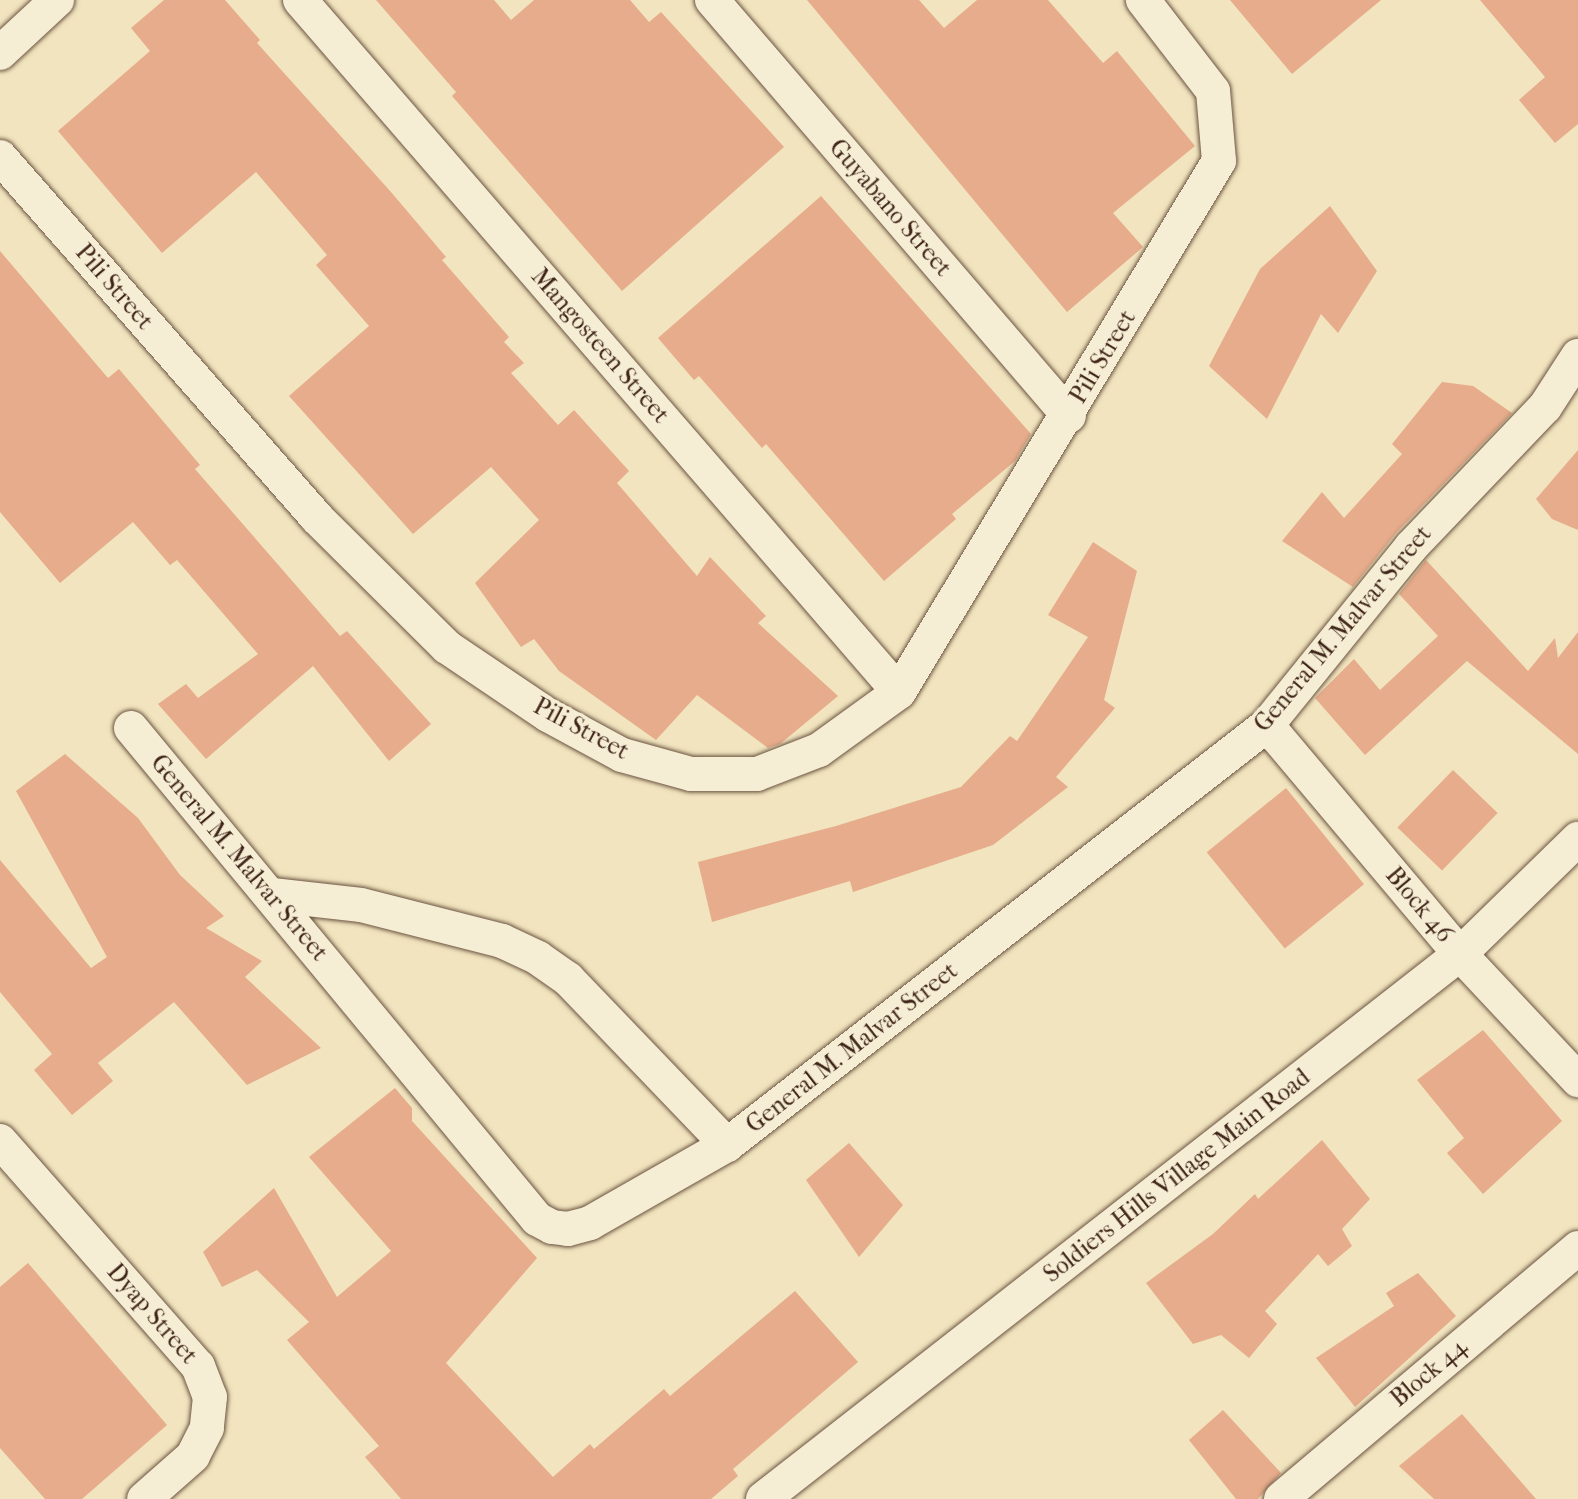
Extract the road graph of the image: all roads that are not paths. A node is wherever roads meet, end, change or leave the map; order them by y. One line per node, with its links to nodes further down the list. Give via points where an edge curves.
1 (57, 0): 5 (street)
2 (300, 0): 9 (street, Mangosteen Street)
3 (712, 0): 8 (street, Guyabano Street)
4 (1143, 0): 8 (street, Pili Street, via 1213,91 1219,161)
5 (0, 53)
6 (0, 157): 9 (street, Pili Street, via 317,518 447,647 548,715 622,755 691,774 757,774 819,750)
7 (1578, 356): 10 (street, General M. Malvar Street, via 1545,407 1411,547)
8 (1069, 416): 9 (street, Pili Street)
9 (899, 692)
10 (1267, 725): 14 (street, Block 46); 17 (street, General M. Malvar Street)
11 (131, 728): 13 (street, General M. Malvar Street)
12 (1578, 839): 14 (street, Soldiers Hills Village Main Road)
13 (272, 895): 17 (street, via 361,905 502,941 538,958 568,979); 17 (street, General M. Malvar Street, via 537,1219 568,1229 590,1223)
14 (1460, 954): 15 (street, Block 46); 20 (street, Soldiers Hills Village Main Road)
15 (1578, 1080)
16 (0, 1141): 19 (street, Dyap Street, via 198,1366 210,1397 207,1428 193,1456)
17 (727, 1145)
18 (1578, 1248): 21 (street, Block 44)
19 (144, 1499)
20 (763, 1499)
21 (1281, 1499)

